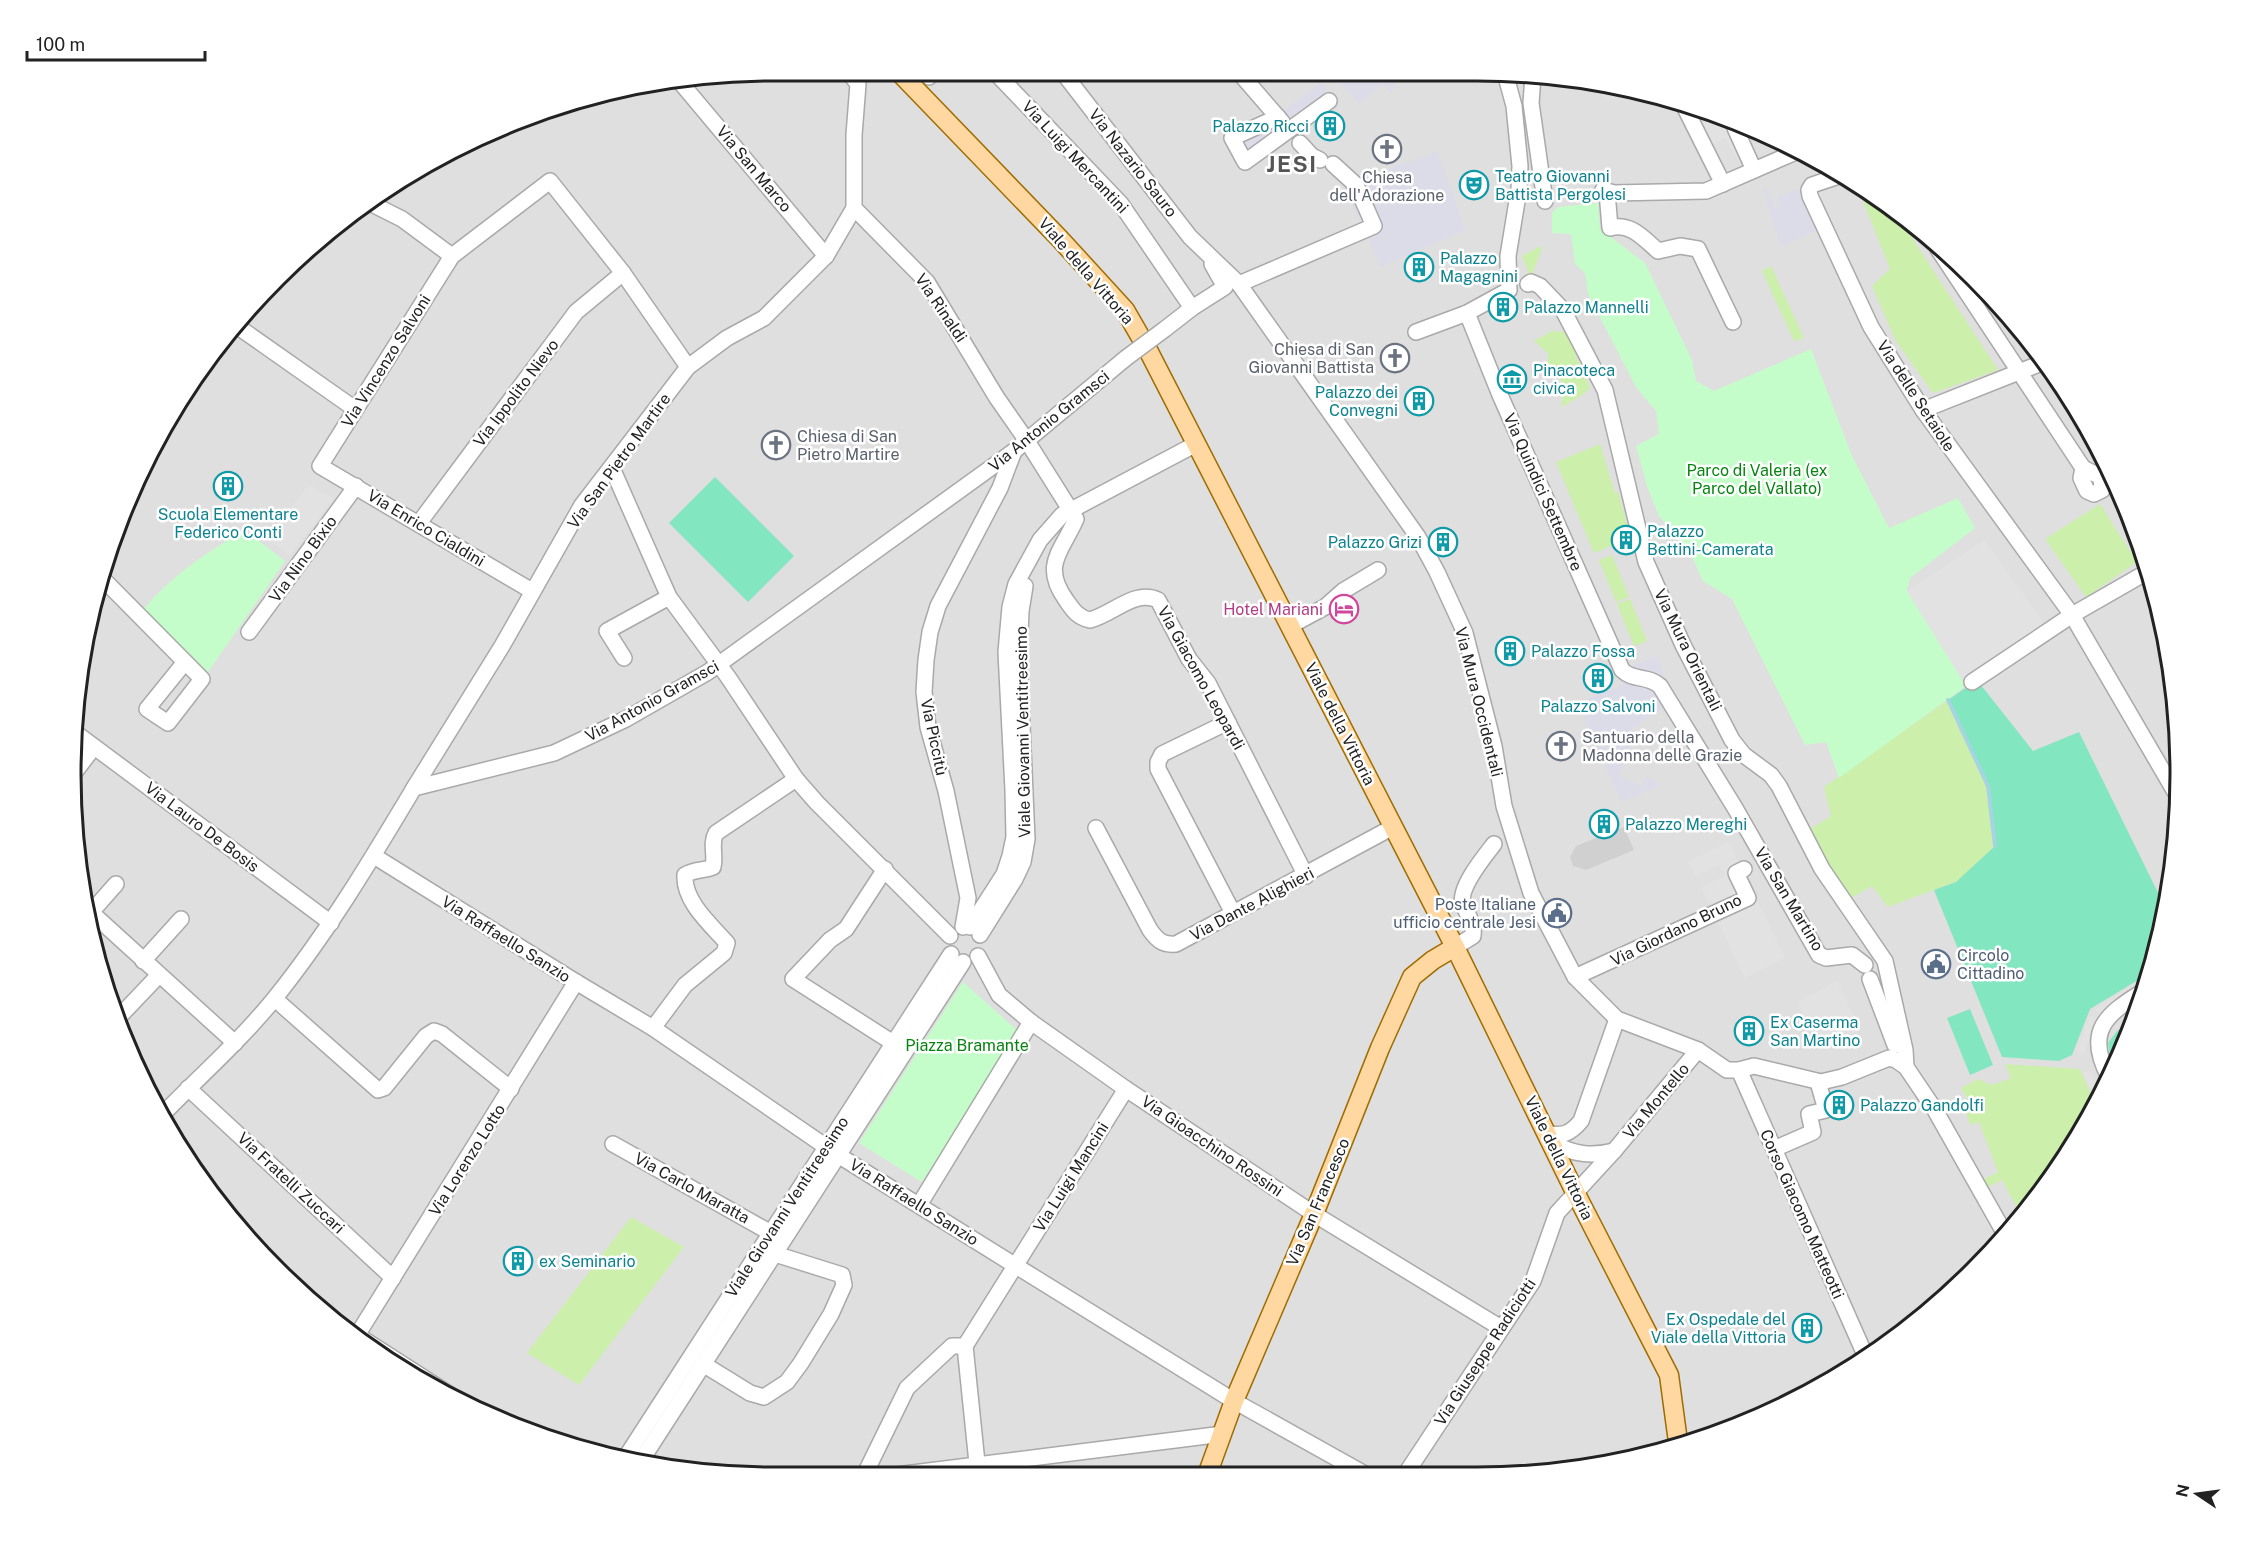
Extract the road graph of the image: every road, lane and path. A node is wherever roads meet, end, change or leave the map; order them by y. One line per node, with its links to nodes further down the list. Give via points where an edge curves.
1 (856, 81): 20 (street)
2 (908, 81): 38 (main road, Viale della Vittoria, via 1125,310)
3 (1004, 81): 27 (street, Via Luigi Mercantini, via 1121,204)
4 (1069, 81): 25 (street, Via Nazario Sauro)
5 (1246, 81): 10 (street)
6 (1507, 82): 26 (street, via 1514,106 1520,166 1508,256)
7 (1532, 83): 18 (street, via 1531,103)
8 (684, 87): 22 (street, Via San Marco)
9 (1329, 100): 13 (street)
10 (1275, 114): 13 (street); 13 (street, via 1232,138 1245,162)
11 (1688, 115): 17 (street)
12 (1737, 132): 15 (street)
13 (1294, 136): 25 (street, Via Antonio Gramsci, via 1312,156 1327,162 1356,185 1374,226)
14 (1789, 155): 15 (street)
15 (1754, 170): 17 (street)
16 (1831, 179): 36 (street, Via delle Setaiole, via 1812,185 1810,196 1871,327)
17 (1723, 184): 29 (street, via 1706,191 1605,191 1610,228 1631,228 1658,251 1680,246 1698,249)
18 (1545, 201)
19 (377, 206): 21 (street, via 402,219)
20 (854, 208): 22 (street, Via San Pietro Martire); 37 (street, Via Rinaldi, via 927,282)
21 (452, 256): 24 (street, Via Vincenzo Salvoni, via 550,181); 35 (street, Via Vincenzo Salvoni)
22 (826, 256): 33 (street, Via San Pietro Martire, via 764,318 727,338)
23 (1952, 270): 34 (street)
24 (623, 273): 33 (street); 47 (street, Via Ippolito Nievo, via 576,312)
25 (1232, 285): 27 (street, Via Antonio Gramsci); 88 (street, Via Mura Occidentali, via 1403,514 1437,572 1465,633 1494,746 1504,806 1528,883)
26 (1522, 286): 28 (street); 100 (street, Via Mura Orientali, via 1540,286 1563,310 1605,390 1646,562 1732,740 1779,786 1822,869 1885,961)
27 (1191, 308): 37 (street, Via Antonio Gramsci, bridge)
28 (1467, 313): 31 (street); 59 (street, Via Quindici Settembre)
29 (1732, 322)
30 (242, 330): 35 (street)
31 (1416, 332)
32 (2036, 365): 34 (street)
33 (688, 368): 41 (street, Via San Pietro Martire)
34 (2020, 370): 36 (street); 42 (street)
35 (355, 409): 40 (street, Via Vincenzo Salvoni)
36 (1923, 410): 53 (street, Via delle Setaiole)
37 (1027, 441): 39 (street, Via Antonio Gramsci); 46 (street, Via Rinaldi)
38 (1196, 444): 46 (street, Viale Giovanni Ventitreesimo); 54 (main road, Viale della Vittoria)
39 (1014, 451): 43 (street, Via Antonio Gramsci); 45 (street, Via Piccitù)
40 (320, 466): 44 (street, Via Enrico Cialdini)
41 (612, 468): 51 (street, Via San Pietro Martire, via 582,505); 52 (street)
42 (2083, 468)
43 (985, 472): 45 (street, via 997,477); 58 (street, Via Antonio Gramsci)
44 (356, 486): 47 (street, Via Enrico Cialdini); 55 (street, Via Nino Bixio)
45 (1000, 488): 81 (street, Via Piccitù, via 938,606 926,660 928,727 946,791)
46 (1073, 514): 61 (street, Via Giacomo Leopardi, via 1054,572 1057,588 1076,614 1090,620 1140,597 1158,600); 81 (street, Viale Giovanni Ventitreesimo, via 1049,528 1016,584 1010,607 1007,632 1014,837 1004,874)
47 (419, 523): 51 (street, Via Enrico Cialdini)
48 (1378, 570): 54 (street)
49 (2140, 576): 53 (street)
50 (108, 584): 57 (street)
51 (532, 591): 67 (street, Via San Pietro Martire)
52 (669, 597): 56 (street, via 607,631); 58 (street)
53 (2072, 615): 60 (street); 66 (street, Via delle Setaiole)
54 (1290, 626): 68 (main road, Viale della Vittoria)
55 (249, 632)
56 (624, 658)
57 (185, 662)
58 (719, 664): 65 (street); 67 (street, Via Antonio Gramsci, via 626,719 554,753)
59 (1622, 670): 99 (street, Via San Martino, via 1632,677 1649,678 1660,686 1819,955 1852,955 1867,972 1895,1042)
60 (1972, 682)
61 (1228, 722): 74 (street, Via Giacomo Leopardi); 77 (street, via 1162,754 1158,769)
62 (82, 738): 63 (street, Via Lauro De Bosis)
63 (94, 747): 64 (street); 80 (street, Via Lauro De Bosis)
64 (81, 764)
65 (796, 779): 72 (street); 95 (street, via 716,833 712,840 713,867 685,875 687,892 694,904 727,943 724,953 686,985)
66 (2170, 783)
67 (414, 788): 71 (street)
68 (1394, 827): 74 (street, Via Dante Alighieri); 83 (main road, Viale della Vittoria)
69 (1096, 828): 77 (street, Via Dante Alighieri, via 1158,941 1176,944)
70 (1494, 844): 83 (street, via 1462,894 1473,936)
71 (374, 856): 80 (street); 89 (street, Via Raffaello Sanzio)
72 (885, 869): 82 (street); 97 (street, via 846,929 793,979)
73 (1744, 869): 88 (street, Via Giordano Bruno, via 1736,873 1748,898)
74 (1306, 876): 77 (street, Via Dante Alighieri)
75 (116, 884): 76 (street)
76 (93, 906)
77 (1233, 914)
78 (181, 919): 86 (street)
79 (97, 921): 86 (street)
80 (331, 923): 90 (street)
81 (971, 930): 82 (street, Viale Giovanni Ventitreesimo, via 953,931); 84 (street, Viale Giovanni Ventitreesimo, via 983,945)
82 (950, 936): 85 (street, via 948,945)
83 (1455, 947): 108 (main road, Viale della Vittoria); 115 (main road, Via San Francesco, via 1412,977)
84 (978, 956): 85 (street, via 969,962); 94 (street, Via Gioacchino Rossini, via 999,994)
85 (957, 958): 97 (street, Viale Giovanni Ventitreesimo)
86 (143, 961): 87 (street)
87 (159, 975): 92 (street); 96 (street)
88 (1575, 977): 93 (street, Via Mura Occidentali)
89 (576, 982): 95 (street, Via Raffaello Sanzio); 105 (street, Via Lorenzo Lotto)
90 (275, 999): 96 (street); 105 (street, via 378,1090 434,1031)
91 (2132, 1000): 101 (street, via 2110,1014 2103,1024 2099,1038)
92 (124, 1012)
93 (1617, 1019): 98 (street, Via Mura Occidentali); 108 (street, via 1581,1121 1573,1131)
94 (1032, 1022): 106 (street, Via Gioacchino Rossini); 114 (street)
95 (653, 1028): 111 (street, Via Raffaello Sanzio)
96 (235, 1043): 104 (street)
97 (899, 1047): 111 (street, Viale Giovanni Ventitreesimo)
98 (1698, 1050): 102 (street, Via Mura Occidentali, via 1727,1070); 112 (street, Via Montello)
99 (1889, 1058): 100 (street); 103 (street)
100 (1906, 1067): 116 (street)
101 (2105, 1067)
102 (1739, 1070): 103 (street, via 1754,1066); 110 (street, Corso Giacomo Matteotti)
103 (1818, 1082): 110 (street, via 1826,1110 1809,1114 1813,1132)
104 (188, 1088): 107 (street); 120 (street, Via Fratelli Zuccari)
105 (511, 1089): 120 (street, Via Lorenzo Lotto)
106 (1126, 1089): 115 (street, Via Gioacchino Rossini); 119 (street, Via Luigi Mancini)
107 (168, 1109)
108 (1549, 1138): 112 (street, Via Montello, via 1581,1155); 113 (main road, Viale della Vittoria)
109 (613, 1144): 117 (street, Via Carlo Maratta)
110 (1774, 1149): 124 (street, Corso Giacomo Matteotti)
111 (832, 1151): 114 (street, Via Raffaello Sanzio); 117 (street, Viale Giovanni Ventitreesimo); 118 (street, Viale Giovanni Ventitreesimo)
112 (1614, 1151): 113 (street, Via Montello)
113 (1575, 1192): 121 (street, Via Giuseppe Radiciotti, via 1557,1214 1533,1281); 128 (main road, Viale della Vittoria, via 1669,1375)
114 (919, 1205): 119 (street, Via Raffaello Sanzio)
115 (1314, 1214): 121 (street, Via Gioacchino Rossini); 126 (main road, Via San Francesco)
116 (2001, 1227)
117 (771, 1233): 129 (street, Viale Giovanni Ventitreesimo)
118 (775, 1254): 125 (street, Viale Giovanni Ventitreesimo); 125 (street, via 842,1275 844,1285 831,1314 801,1363 787,1382 764,1397 750,1393)
119 (1016, 1266): 123 (street, Via Luigi Mancini); 126 (street, Via Raffaello Sanzio)
120 (393, 1278): 122 (street, Via Lorenzo Lotto)
121 (1502, 1329): 136 (street, Via Giuseppe Radiciotti)
122 (360, 1330)
123 (965, 1346): 131 (street); 132 (street, via 952,1346 907,1388)
124 (1863, 1350)
125 (703, 1364): 130 (street, Viale Giovanni Ventitreesimo)
126 (1234, 1401): 127 (main road, Via San Francesco); 135 (street, Via Raffaello Sanzio)
127 (1223, 1434): 131 (street); 134 (main road, Via San Francesco)
128 (1677, 1437)
129 (629, 1452)
130 (645, 1455)
131 (977, 1463): 133 (street)
132 (868, 1467)
133 (949, 1467)
134 (1210, 1467)
135 (1352, 1467)
136 (1410, 1467)

